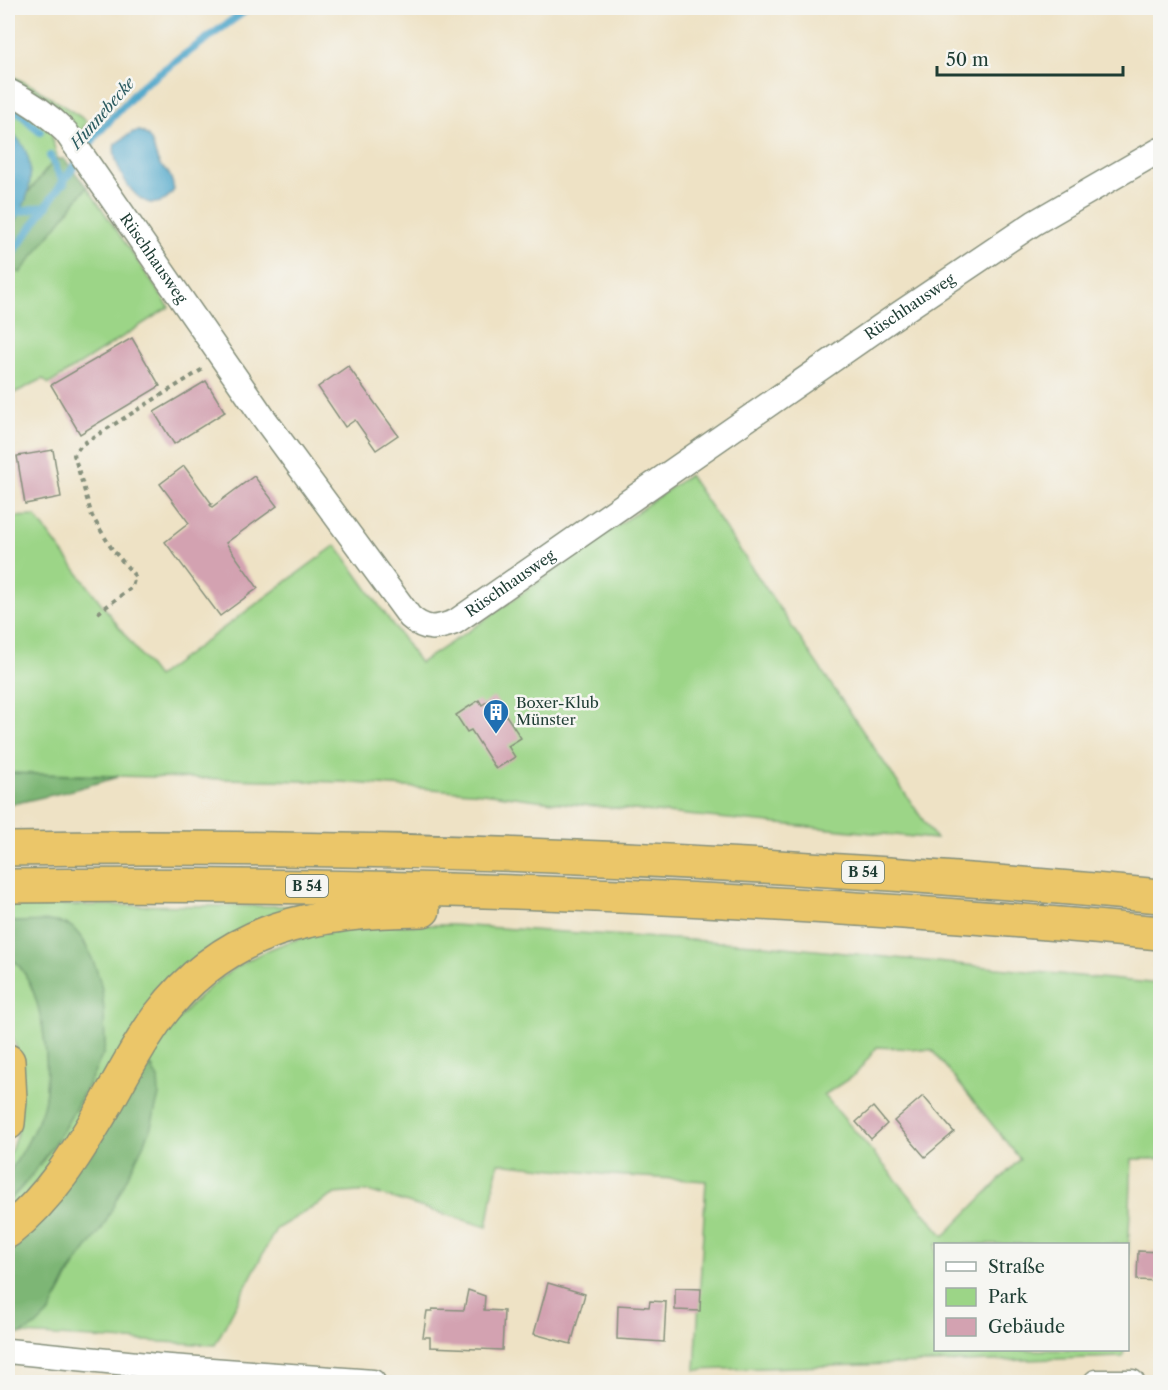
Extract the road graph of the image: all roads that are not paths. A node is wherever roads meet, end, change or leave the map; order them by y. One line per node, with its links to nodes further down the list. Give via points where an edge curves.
1 (8, 91): 2 (street, Rüschhausweg, via 29,101 66,132 305,476 410,617 429,629 455,622 1034,223)
2 (1161, 150)
3 (8, 849): 6 (highway, B 54, via 318,849 566,856 799,868)
4 (8, 886): 5 (highway, B 54, via 272,885)
5 (607, 894): 7 (highway, B 54, via 864,909); 10 (highway, via 331,916 287,925 226,952 202,970 159,1016 60,1179)
6 (1161, 896)
7 (1161, 933)
8 (8, 1061): 9 (highway)
9 (8, 1123)
10 (8, 1231)
11 (8, 1351): 12 (street)
12 (336, 1381): 13 (street)
13 (373, 1383)
14 (1096, 1383): 15 (street)
15 (1132, 1383)

